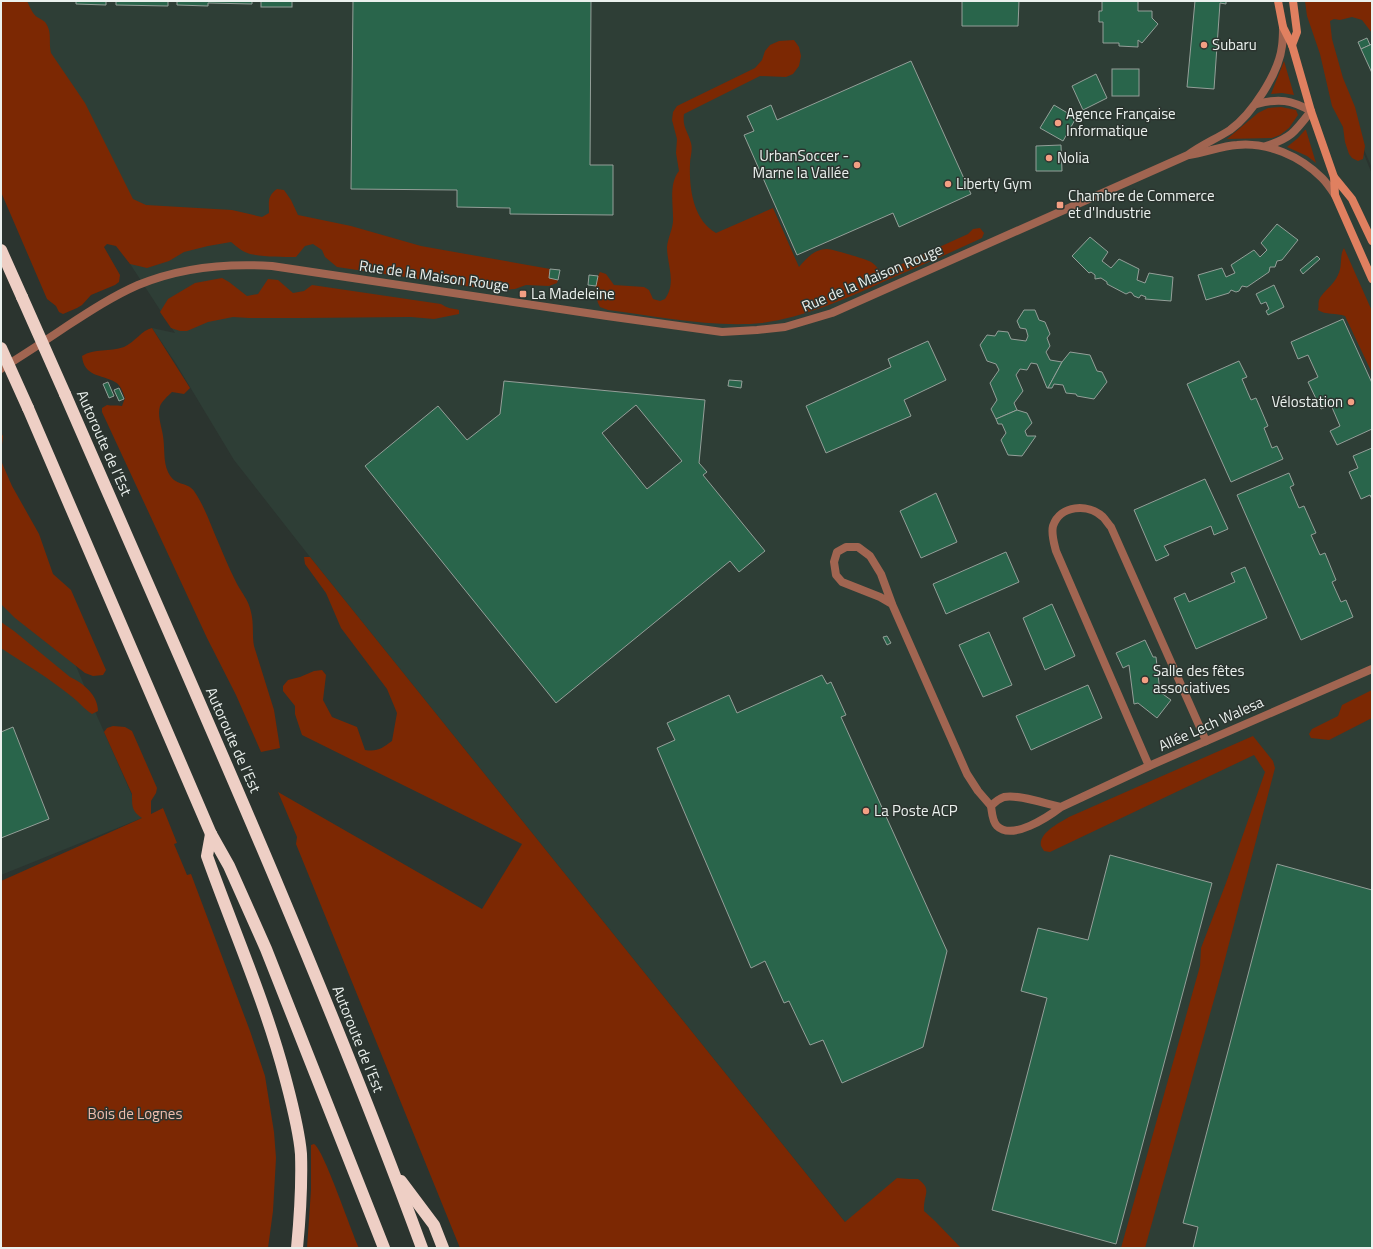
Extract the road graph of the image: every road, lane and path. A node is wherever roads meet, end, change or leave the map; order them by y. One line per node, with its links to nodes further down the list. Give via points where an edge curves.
1 (1278, 1): 3 (main road)
2 (1293, 1): 4 (main road, via 1297,32)
3 (1283, 27): 4 (main road); 5 (street, via 1282,47 1277,62)
4 (1292, 45): 6 (main road)
5 (1256, 104): 6 (street, via 1281,100 1298,104); 8 (street, via 1231,129)
6 (1311, 111): 7 (street, via 1290,136); 9 (main road)
7 (1266, 146): 8 (street, via 1237,145); 10 (street, via 1283,152 1312,169)
8 (1188, 155): 15 (street, Rue de la Maison Rouge, via 832,313 785,327 722,332 272,266 224,265 180,272 139,284 105,301)
9 (1334, 177): 10 (main road); 11 (main road, via 1352,199)
10 (1335, 195): 13 (main road)
11 (1372, 241)
12 (1, 250): 23 (highway, Autoroute de l’Est, bridge, via 274,874)
13 (1372, 279)
14 (1, 348): 22 (highway, bridge)
15 (1, 369)
16 (892, 604): 16 (street, Allée Lech Walesa, via 881,574 870,556 858,547 846,547 837,552 834,562 836,575 842,582); 20 (street, Allée Lech Walesa, via 967,774)
17 (1372, 669): 18 (street, Allée Lech Walesa)
18 (1206, 741): 19 (street, Allée Lech Walesa); 19 (street, via 1111,527 1096,512 1084,508 1064,512 1053,527 1056,551)
19 (1149, 766): 21 (street, Allée Lech Walesa)
20 (991, 806): 21 (street, via 997,800 1006,797); 21 (street, Allée Lech Walesa, via 992,817 997,826 1012,832 1050,816)
21 (1062, 807)
22 (211, 834): 24 (highway, via 207,856 268,1022 294,1113 300,1153); 25 (highway, via 229,866 266,949)
23 (394, 1171): 26 (highway, Autoroute de l’Est); 27 (highway, via 434,1225)
24 (297, 1248)
25 (384, 1248)
26 (422, 1248)
27 (443, 1248)

